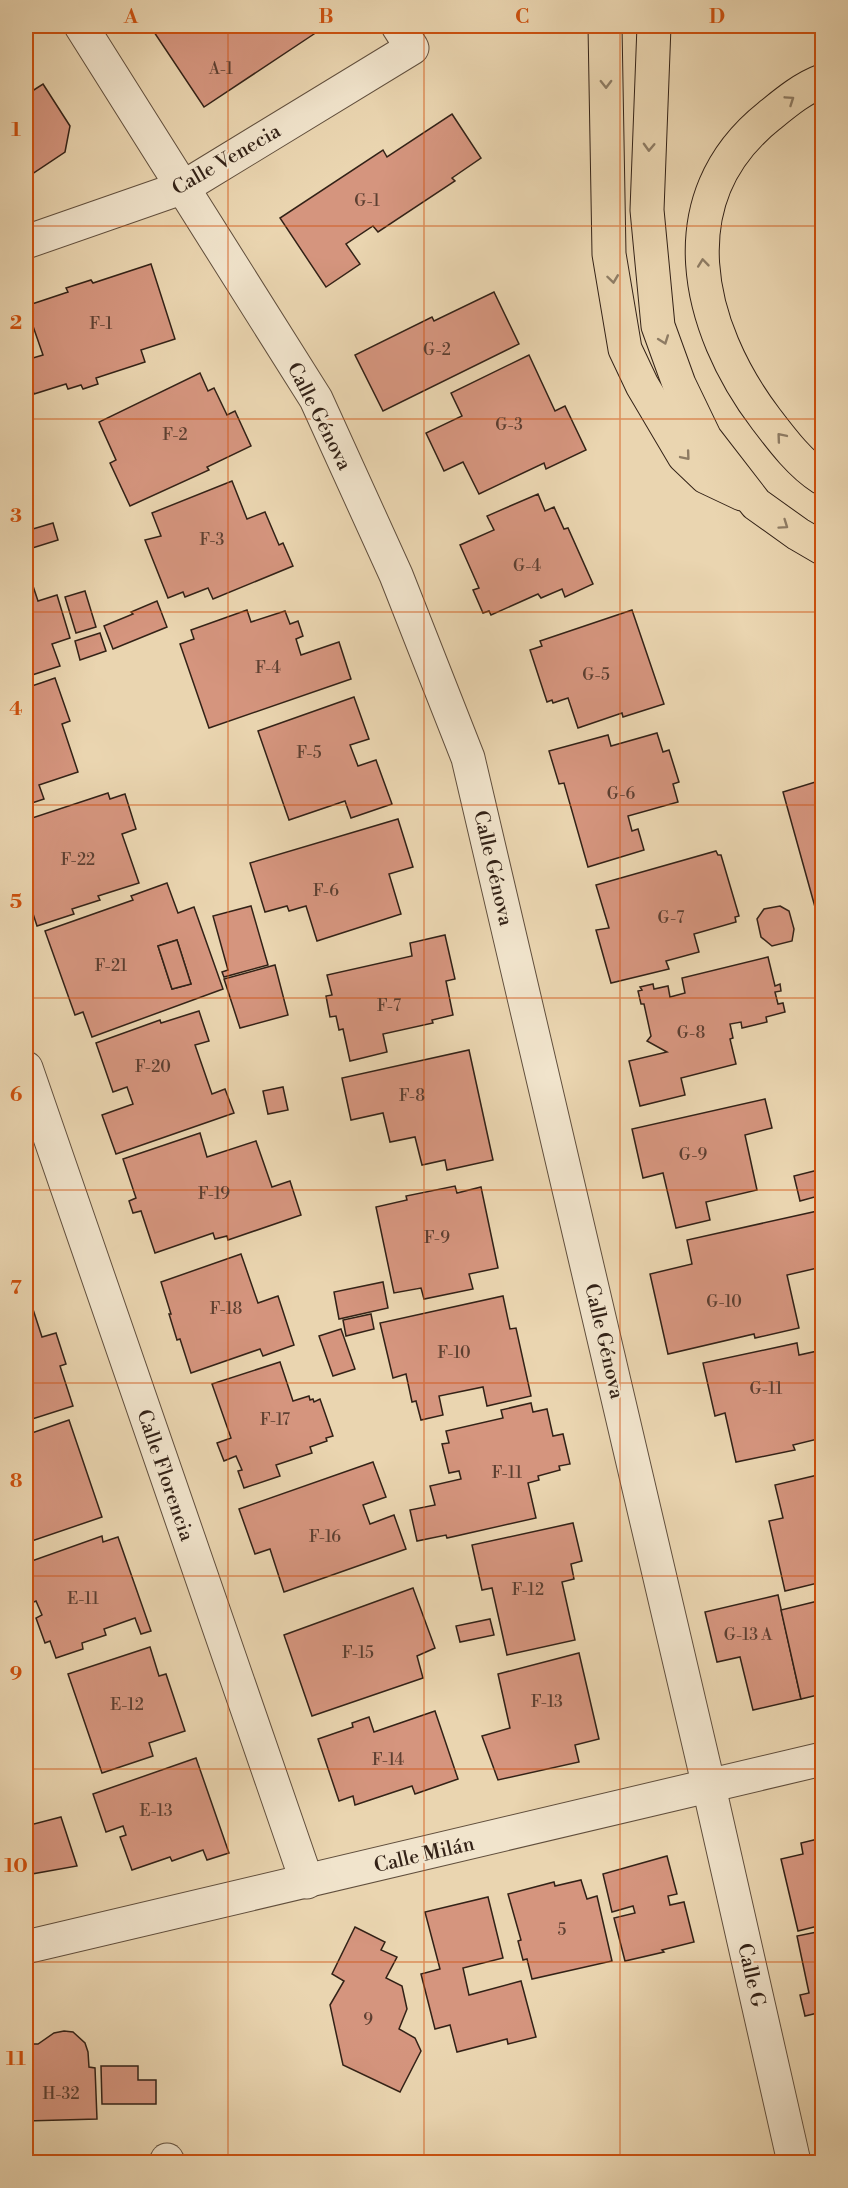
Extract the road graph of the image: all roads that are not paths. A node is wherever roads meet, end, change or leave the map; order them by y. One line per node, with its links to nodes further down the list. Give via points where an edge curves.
1 (81, 26): 6 (street, Calle Génova)
2 (605, 26): 9 (highway, one-way to 9, via 609,254 625,349 684,456 706,477)
3 (654, 26): 9 (highway, one-way to 9, via 647,210 658,327 705,438)
4 (405, 37): 6 (street, Calle Venecia)
5 (822, 81): 8 (highway, one-way to 5, via 782,440 746,393 718,336 706,289 702,246 707,206 726,162 752,129)
6 (184, 187): 7 (street, Calle Venecia); 13 (street, Calle Génova, via 316,399 396,575 468,758)
7 (26, 242)
8 (822, 478)
9 (749, 497): 10 (highway, one-way to 10)
10 (822, 548)
11 (26, 1068): 14 (street, Calle Florencia)
12 (822, 1759): 13 (street, Calle Milán)
13 (710, 1786): 14 (street, Calle Milán); 16 (street, Calle G)
14 (306, 1882): 15 (street, Calle Milán)
15 (26, 1947)
16 (794, 2163)

